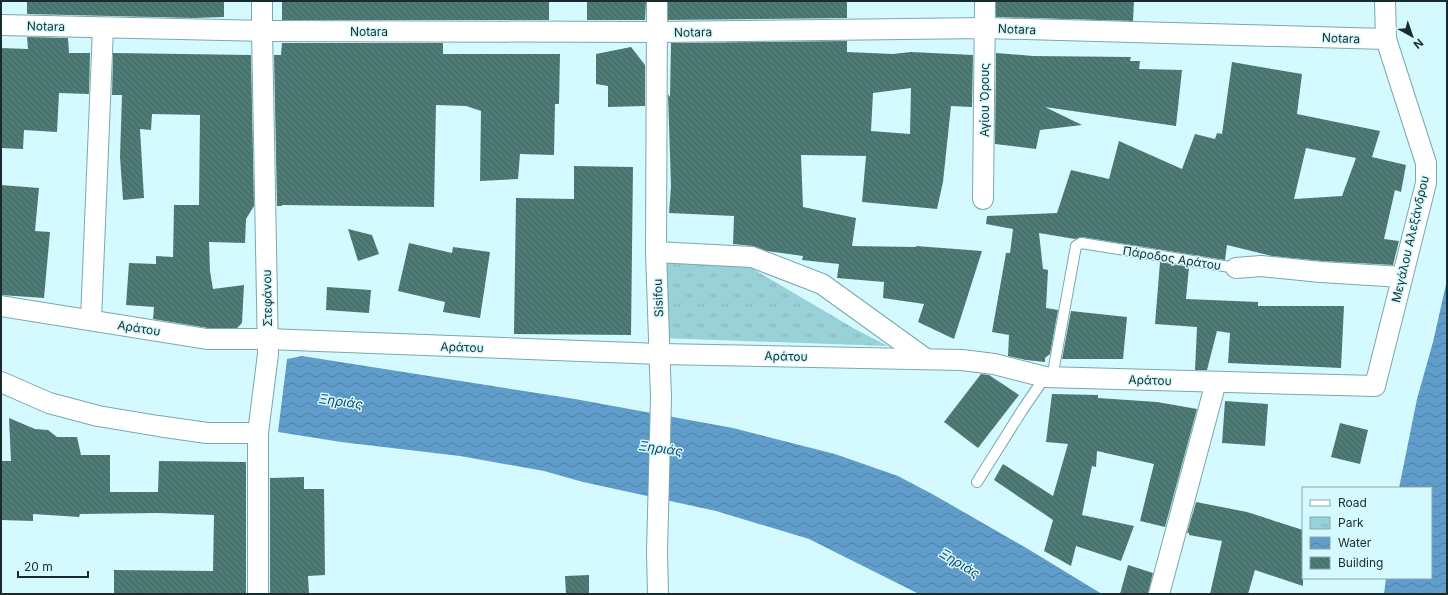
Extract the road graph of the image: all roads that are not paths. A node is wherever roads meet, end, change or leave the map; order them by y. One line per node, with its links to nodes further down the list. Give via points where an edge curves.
1 (262, 1): 8 (street, Στεφάνου)
2 (657, 1): 9 (street, Sisifou)
3 (985, 1): 7 (street, Αγίου Όρους)
4 (1385, 1): 10 (street, Μεγάλου Αλεξάνδρου)
5 (1, 25): 6 (street, Notara)
6 (103, 28): 8 (street, Notara); 16 (street)
7 (985, 28): 9 (street, Notara); 10 (street, Notara); 11 (street, Αγίου Όρους)
8 (262, 31): 9 (street, Notara); 17 (street, Στεφάνου)
9 (657, 32): 12 (street, Sisifou)
10 (1386, 39): 14 (street, Μεγάλου Αλεξάνδρου, via 1426,163 1426,183)
11 (983, 198)
12 (656, 252): 18 (street, Sisifou); 19 (street, via 759,259 822,284)
13 (1236, 268): 14 (street, Πάροδος Αράτου, via 1261,266); 20 (lane, Πάροδος Αράτου, via 1081,243 1076,246)
14 (1402, 277): 23 (street, Μεγάλου Αλεξάνδρου)
15 (1, 306): 16 (street, Αράτου)
16 (91, 320): 17 (street, Αράτου)
17 (268, 346): 18 (street, Αράτου); 24 (street, Στεφάνου)
18 (660, 354): 19 (street, Αράτου); 27 (street, Sisifou)
19 (926, 359): 20 (street, Αράτου, via 994,364)
20 (1049, 378): 22 (street, Αράτου); 25 (lane, via 1023,409)
21 (1, 382): 24 (street, via 49,403 98,416 207,433)
22 (1216, 382): 23 (street, Αράτου); 28 (street)
23 (1375, 386)
24 (258, 433): 26 (street, Στεφάνου)
25 (977, 482)
26 (258, 594)
27 (658, 594)
28 (1159, 594)

